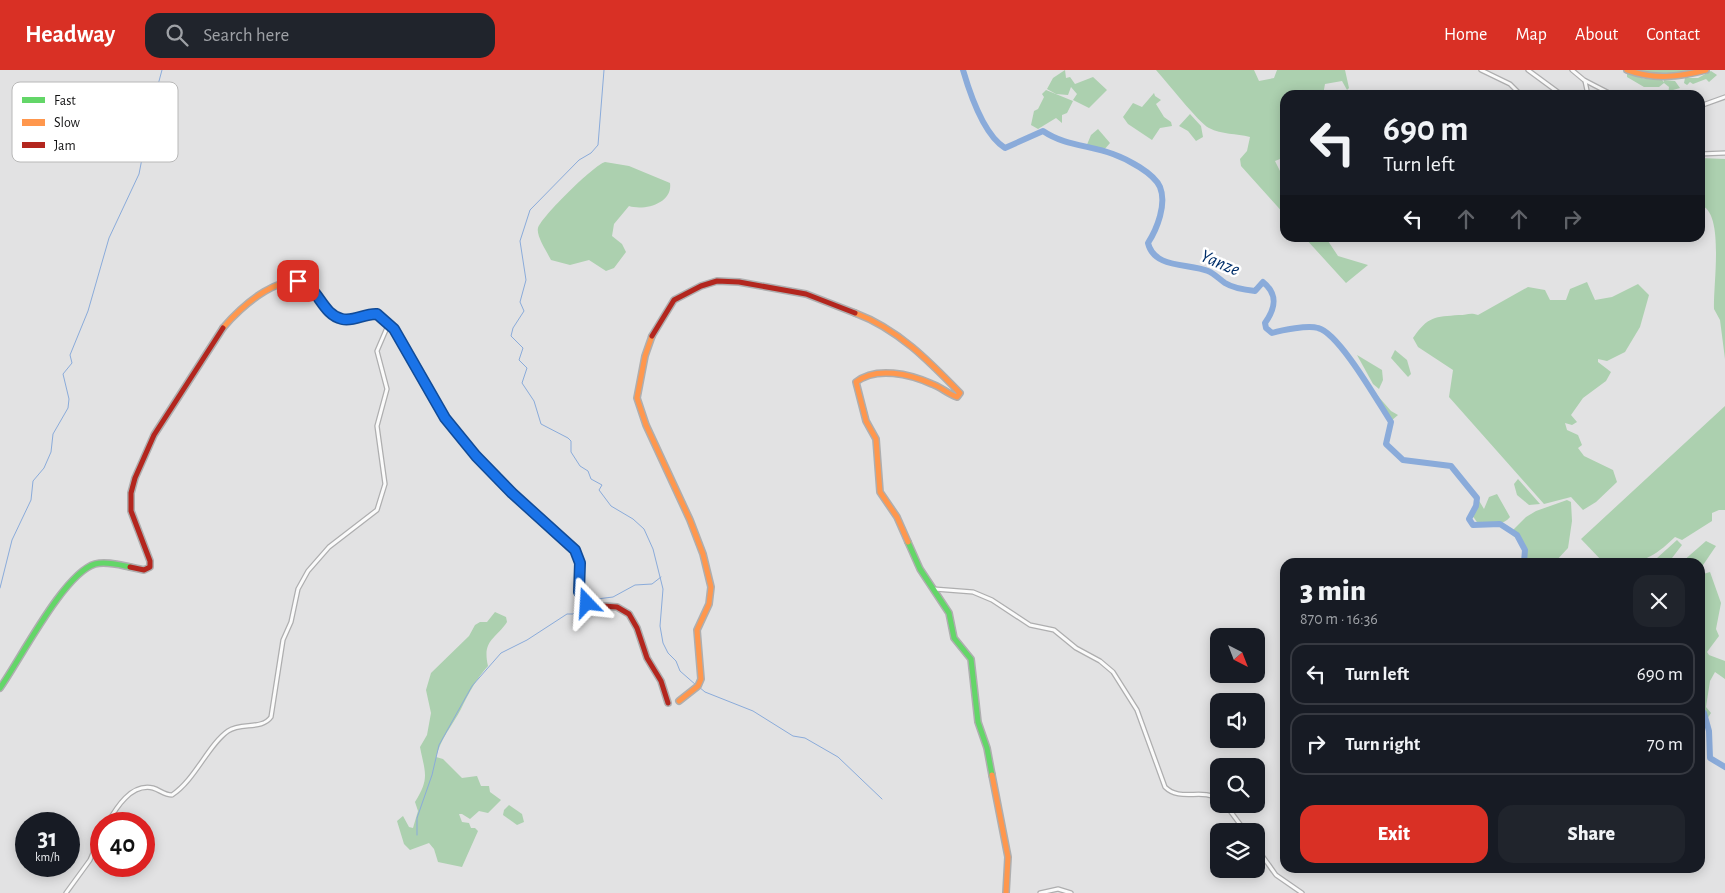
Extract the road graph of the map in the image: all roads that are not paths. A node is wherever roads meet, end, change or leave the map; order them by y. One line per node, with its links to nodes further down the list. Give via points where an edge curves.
1 (1481, 70): 7 (street)
2 (1528, 70): 8 (street)
3 (1572, 70): 6 (street)
4 (1627, 70): 5 (main road, via 1640,75 1672,78)
5 (1706, 70)
6 (1584, 80): 9 (street); 10 (street)
7 (1516, 90)
8 (1555, 90)
9 (1587, 90)
10 (1603, 90)
11 (1725, 97): 12 (street)
12 (1705, 104)
13 (1725, 153): 14 (street)
14 (1705, 154)
15 (389, 324): 17 (main road, via 374,314 353,319 340,318 330,312 312,289 298,281 284,283 247,304 230,318 161,423 133,485 131,512 150,567 144,570 100,564 84,571 68,587 27,644); 19 (main road, via 413,358 451,426 494,475 575,550 580,563 580,596 589,605 617,607 629,614 647,658 661,681); 21 (street, via 377,351 387,389 378,426 384,477 381,503 378,510 322,554 298,589 291,622 283,640 271,717 260,724 242,724 227,732 172,795 150,788 132,793)
16 (934, 589): 18 (main road, via 920,569 897,517 880,492 876,439 866,420 856,382 870,373 886,372 932,384 957,397 960,395 958,390 924,356 879,322 806,294 782,289 739,282 701,286 674,300 655,329 645,356 637,398 690,520 703,554 710,587 709,604 697,630 701,679 698,686); 20 (street, via 973,592 992,600 1030,625 1054,630 1076,648 1100,661 1112,672 1137,710 1165,787 1176,794); 25 (main road, via 949,613 954,638 971,659 978,722 988,748 1007,847)
17 (0, 688)
18 (679, 701)
19 (668, 704)
20 (1210, 796)
21 (114, 812)
22 (90, 860): 24 (street)
23 (1265, 860): 28 (street, via 1276,875)
24 (66, 893)
25 (1006, 893)
26 (1040, 893): 27 (street, via 1058,889)
27 (1071, 893)
28 (1302, 893)

